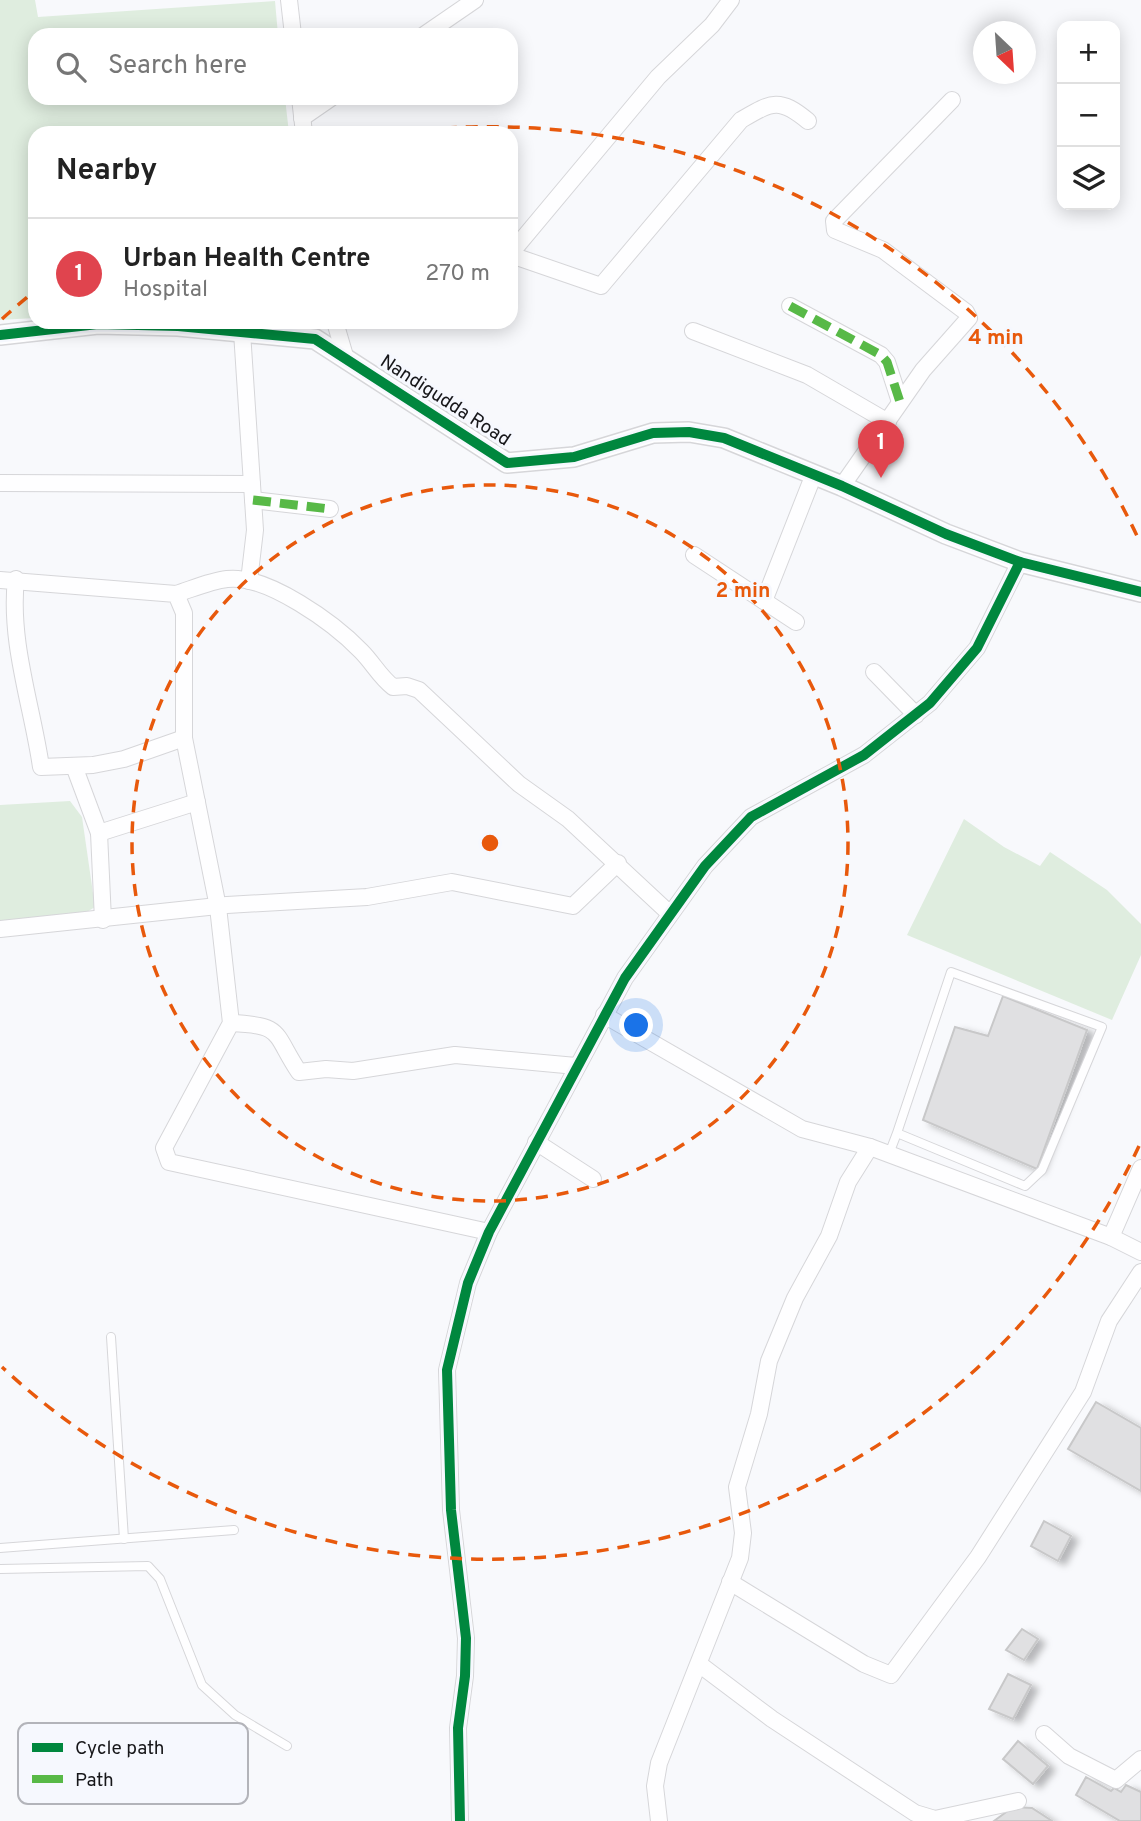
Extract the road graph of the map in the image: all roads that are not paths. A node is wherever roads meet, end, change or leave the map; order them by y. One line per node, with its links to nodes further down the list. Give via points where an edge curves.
1 (289, 0): 4 (street)
2 (475, 0): 5 (street)
3 (731, 0): 11 (street, via 658,77)
4 (292, 28)
5 (434, 28)
6 (951, 100): 21 (street, via 834,226 883,250 969,315)
7 (301, 105): 10 (street)
8 (324, 105): 10 (street)
9 (808, 121): 12 (street, via 788,104 769,104 741,120 601,286)
10 (303, 126)
11 (518, 246)
12 (518, 256)
13 (790, 306): 21 (street, via 881,355)
14 (49, 329): 19 (street, Nandigudda Road)
15 (210, 329): 18 (street, Nandigudda Road)
16 (337, 329): 20 (street)
17 (693, 331): 22 (street, via 807,375)
18 (242, 332): 20 (street, Nandigudda Road, via 315,339); 26 (street)
19 (0, 334)
20 (345, 356): 23 (street, Nandigudda Road, via 507,463 574,457 653,433 688,432 724,438)
21 (900, 402): 22 (street)
22 (888, 422): 25 (street)
23 (814, 474): 25 (street, Nandigudda Road); 34 (street)
24 (0, 483): 26 (street)
25 (842, 486): 29 (street, Nandigudda Road)
26 (252, 492): 27 (street); 31 (street, via 255,530)
27 (330, 509)
28 (694, 555): 34 (street)
29 (1020, 562): 32 (street, Nandigudda Road); 37 (street, via 977,648)
30 (8, 580): 33 (street); 39 (street, via 41,767)
31 (249, 581): 33 (street, via 229,579); 42 (street, via 268,587 336,628 393,687 419,690 519,785 568,819)
32 (1141, 592)
33 (176, 594): 38 (street, via 184,613)
34 (764, 601): 35 (street)
35 (796, 622)
36 (874, 672): 37 (street)
37 (916, 715): 44 (street, via 864,755 751,817)
38 (184, 738): 39 (street, via 124,759); 40 (street)
39 (74, 766): 41 (street)
40 (197, 802): 41 (street); 43 (street)
41 (99, 834): 45 (street)
42 (618, 863): 43 (street, via 573,906 452,882 367,897); 44 (street)
43 (218, 907): 45 (street); 48 (street)
44 (669, 913): 47 (street)
45 (103, 919): 46 (street)
46 (0, 929)
47 (604, 1015): 49 (street); 52 (street, via 802,1129)
48 (231, 1023): 49 (street, via 263,1024 277,1033 299,1072 353,1071 455,1055); 56 (street, via 163,1147 169,1162)
49 (576, 1066): 51 (street)
50 (897, 1133): 50 (lane, via 1025,1186 1042,1170 1102,1027 951,972); 53 (lane)
51 (536, 1142): 55 (street); 56 (street)
52 (870, 1147): 53 (street); 65 (street, via 852,1175 829,1236 795,1298 769,1361 737,1487 743,1533 740,1558)
53 (889, 1154): 57 (street)
54 (1141, 1168): 57 (street)
55 (593, 1179)
56 (489, 1232): 71 (street, via 468,1283 447,1370 451,1510 466,1638 458,1728)
57 (1111, 1237): 58 (street)
58 (1141, 1252)
59 (1141, 1272): 65 (street, via 1109,1321 1083,1392 978,1557 891,1675 864,1664)
60 (111, 1337): 62 (lane)
61 (234, 1530): 62 (lane)
62 (124, 1539): 63 (lane)
63 (0, 1548)
64 (0, 1569): 68 (lane, via 148,1566 160,1579 202,1685 235,1715)
65 (730, 1581): 66 (street)
66 (699, 1664): 70 (street, via 772,1719 915,1813 935,1819); 72 (street, via 656,1773)
67 (1044, 1734): 69 (street, via 1069,1756 1116,1780)
68 (287, 1746)
69 (1141, 1759)
70 (1018, 1801)
71 (460, 1821)
72 (659, 1821)

